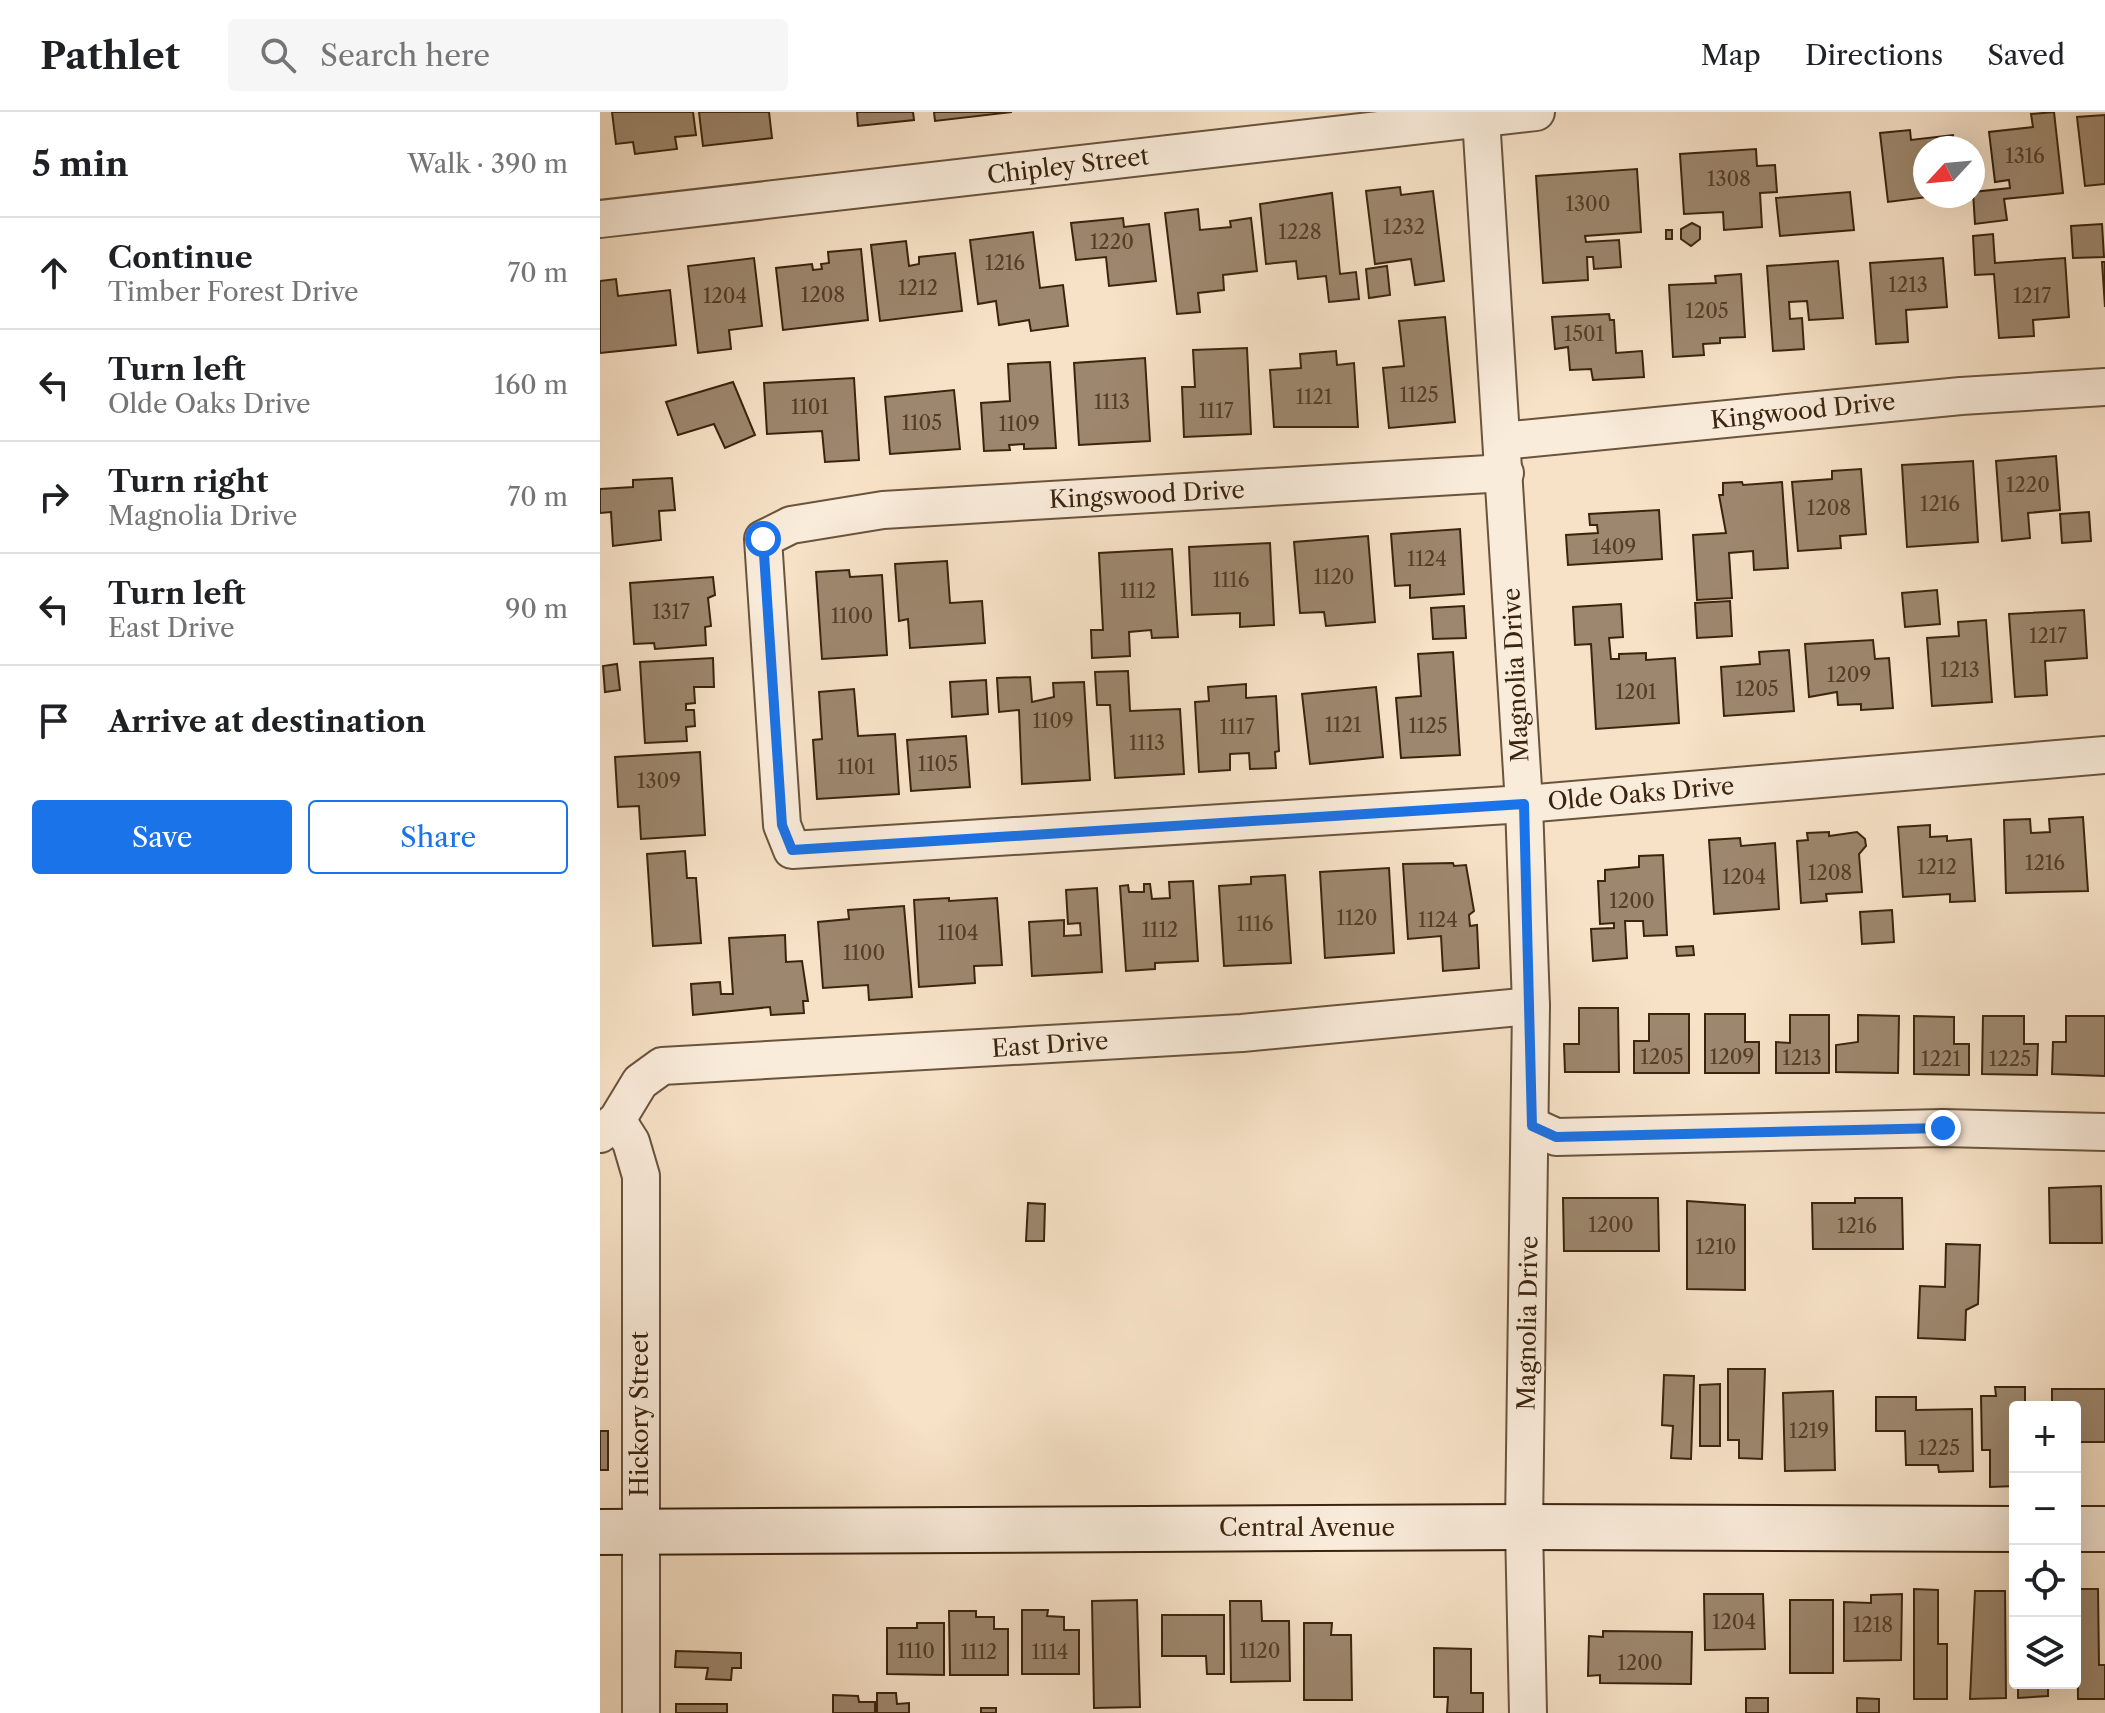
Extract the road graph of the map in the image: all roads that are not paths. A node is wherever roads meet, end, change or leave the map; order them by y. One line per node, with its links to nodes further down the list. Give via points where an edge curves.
1 (1536, 112): 2 (street, Chipley Street)
2 (1467, 117): 3 (street, Chipley Street); 5 (street, Magnolia Drive)
3 (600, 219)
4 (2105, 387): 5 (street, Kingwood Drive, via 1945,398)
5 (1503, 457): 7 (street, Magnolia Drive); 8 (street, Kingswood Drive, via 883,510 791,525 763,539 782,825)
6 (2105, 755): 7 (street, Olde Oaks Drive)
7 (1524, 804): 8 (street, Olde Oaks Drive); 9 (street, Magnolia Drive)
8 (792, 850)
9 (1531, 1006): 10 (street, Magnolia Drive); 11 (street, East Drive, via 1242,1033 662,1066 640,1082)
10 (1532, 1126): 12 (street, via 1556,1137 1943,1128); 13 (street, Magnolia Drive)
11 (609, 1127): 17 (street, Hickory Street, via 631,1142 641,1176)
12 (2105, 1132)
13 (1524, 1527): 14 (street, Central Avenue); 17 (street, Central Avenue); 19 (street, Magnolia Drive)
14 (2009, 1529)
15 (2081, 1529): 16 (street)
16 (2105, 1529)
17 (620, 1532): 18 (street, Hickory Street)
18 (641, 1713)
19 (1528, 1713)

